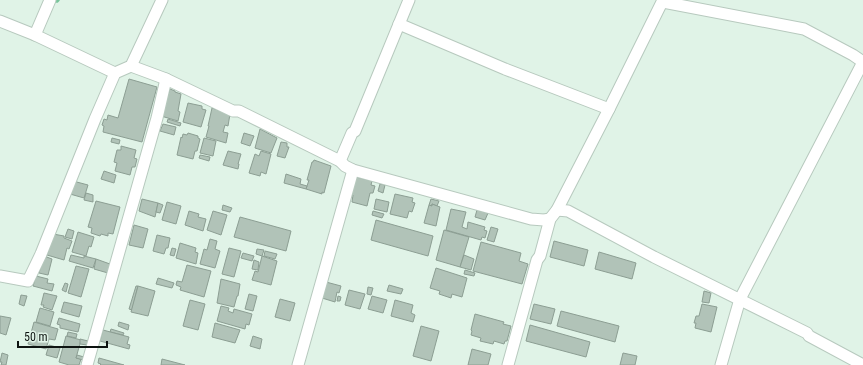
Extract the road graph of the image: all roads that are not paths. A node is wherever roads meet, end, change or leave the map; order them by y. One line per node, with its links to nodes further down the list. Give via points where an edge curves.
1 (50, 0): 7 (street)
2 (162, 0): 9 (street)
3 (409, 0): 6 (street)
4 (663, 1): 8 (street, via 804,29); 12 (street)
5 (0, 21): 7 (street)
6 (399, 24): 12 (street); 13 (street)
7 (35, 35): 10 (street)
8 (863, 62): 17 (street)
9 (131, 66): 10 (street); 11 (street)
10 (116, 73): 16 (street, via 95,119 42,254 28,281)
11 (166, 79): 13 (street, via 233,111 240,111); 18 (street)
12 (609, 109): 15 (street)
13 (340, 161): 14 (street)
14 (353, 170): 15 (street, via 531,219 544,220); 19 (street)
15 (553, 215): 17 (street, via 568,210 654,257); 20 (street, via 537,260)
16 (0, 276)
17 (740, 299): 21 (street); 22 (street)
18 (87, 365)
19 (298, 365)
20 (508, 365)
21 (721, 365)
22 (863, 365)

